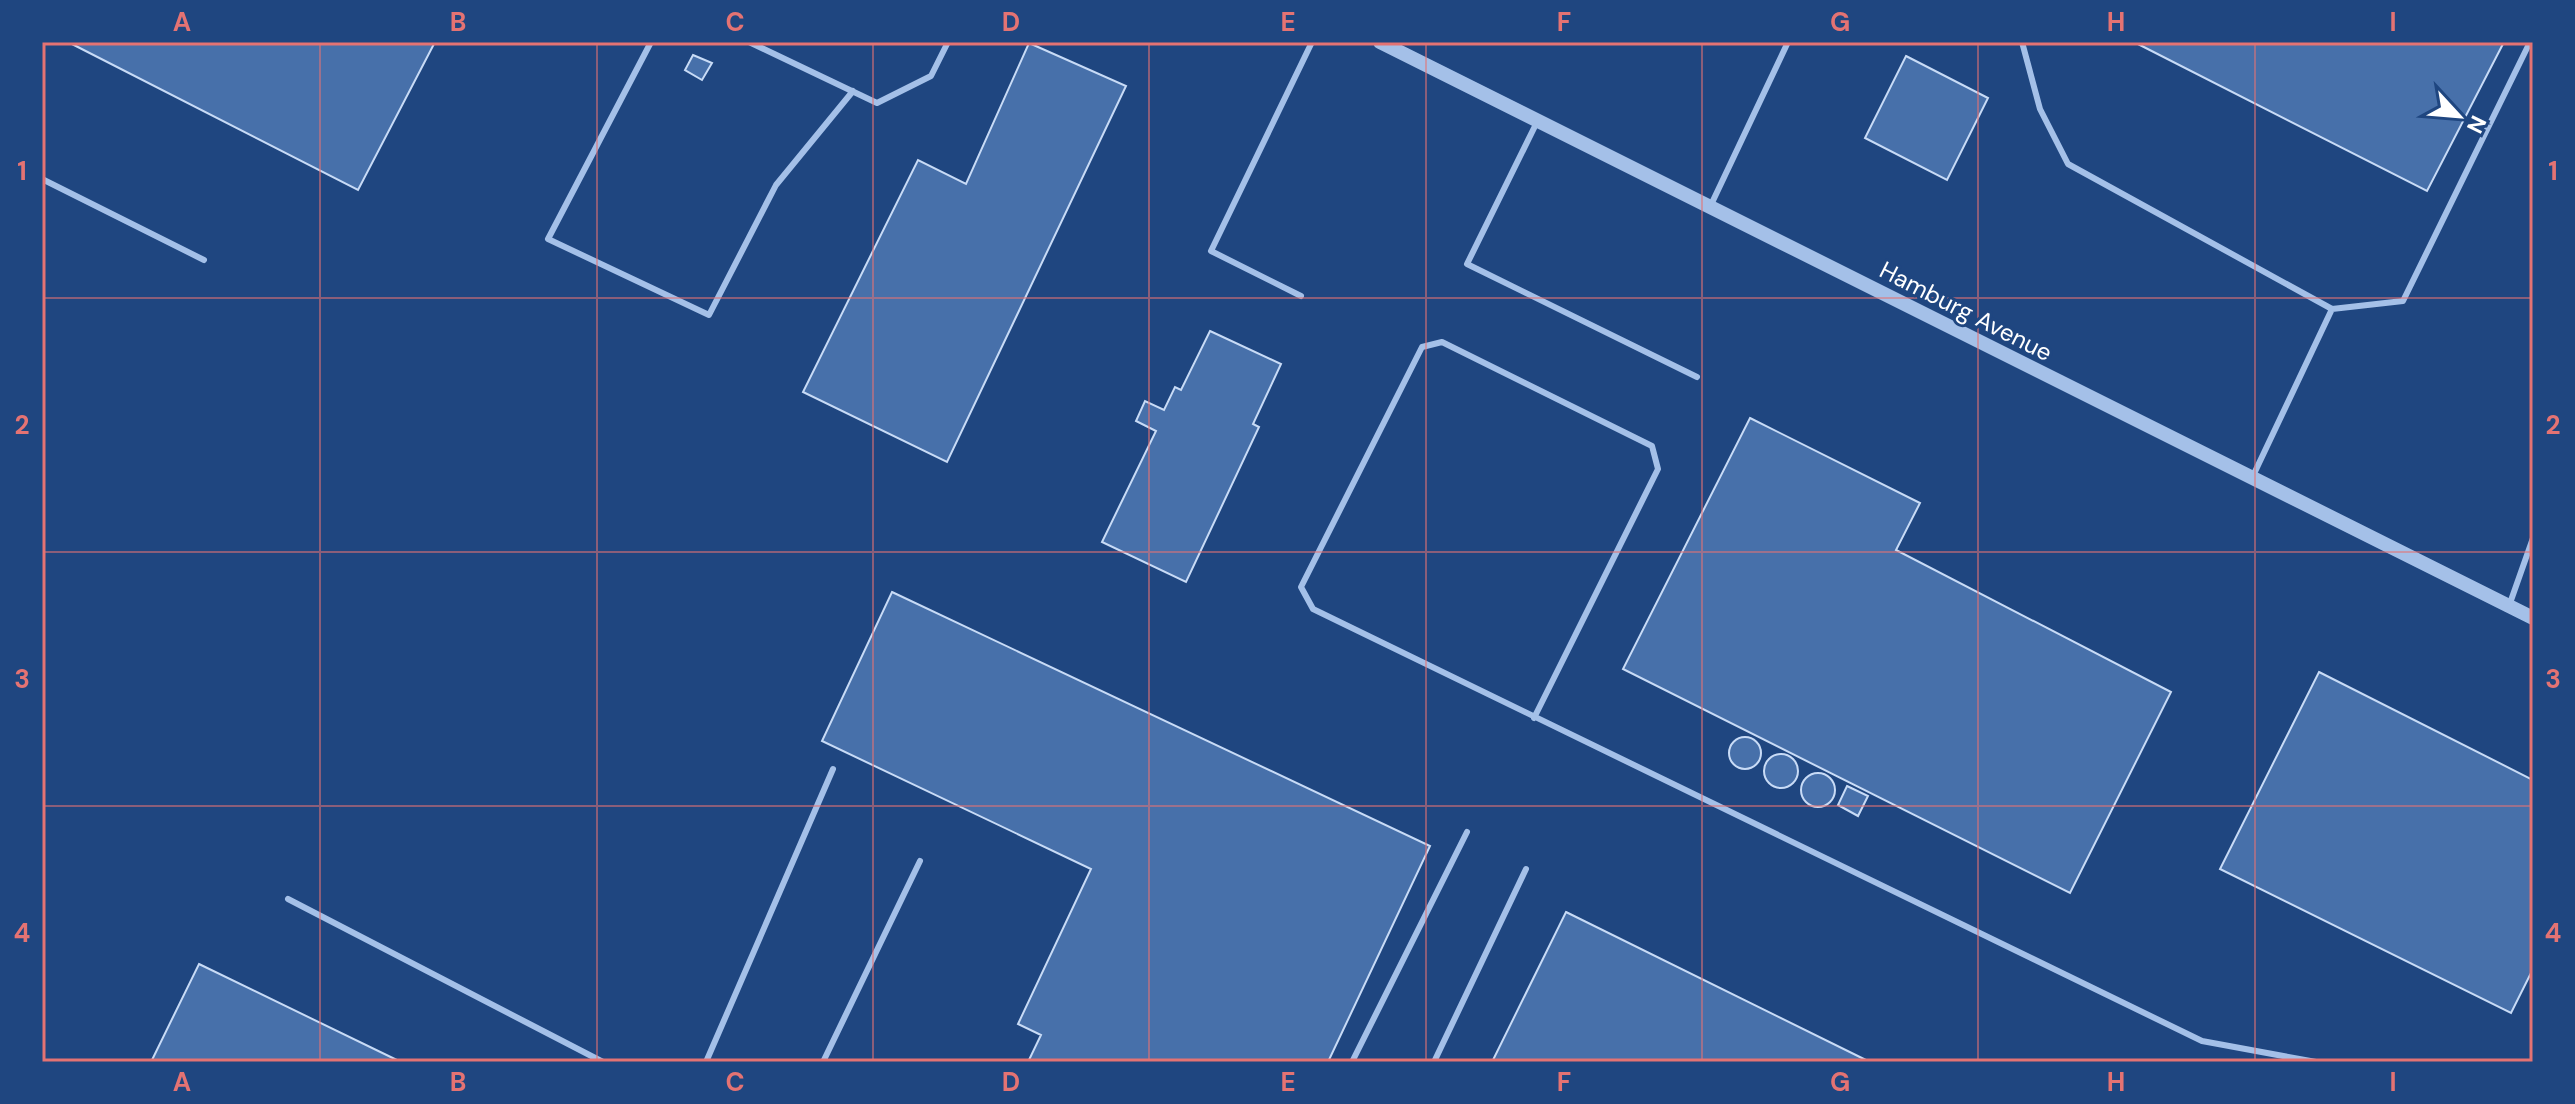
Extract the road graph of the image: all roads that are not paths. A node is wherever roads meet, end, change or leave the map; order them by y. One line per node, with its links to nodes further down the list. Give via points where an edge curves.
1 (651, 42): 9 (lane, via 548,239 709,315 776,185)
2 (749, 42): 9 (lane)
3 (948, 42): 9 (lane, via 931,76 877,103)
4 (1312, 42): 14 (lane, via 1211,251)
5 (1380, 42): 10 (street, Hamburg Avenue)
6 (1788, 42): 12 (lane)
7 (2022, 42): 15 (lane, via 2040,109 2068,164)
8 (2530, 42): 15 (lane, via 2403,301)
9 (853, 91)
10 (1538, 120): 12 (street, Hamburg Avenue); 16 (lane, via 1467,264)
11 (42, 179): 13 (lane)
12 (1710, 207): 17 (street, Hamburg Avenue)
13 (204, 260)
14 (1301, 296)
15 (2332, 309): 17 (lane)
16 (1697, 377)
17 (2252, 478): 19 (street, Hamburg Avenue)
18 (2533, 538): 19 (lane)
19 (2509, 606): 20 (street, Hamburg Avenue)
20 (2533, 618)
21 (1534, 718): 21 (lane, via 1313,609 1301,587 1422,347 1442,342 1652,446 1658,469); 32 (lane, via 2202,1041)
22 (833, 769): 28 (lane)
23 (1467, 832): 30 (lane)
24 (920, 861): 29 (lane)
25 (1526, 869): 31 (lane)
26 (288, 899): 27 (lane)
27 (603, 1062)
28 (706, 1062)
29 (823, 1062)
30 (1352, 1062)
31 (1434, 1062)
32 (2316, 1062)

